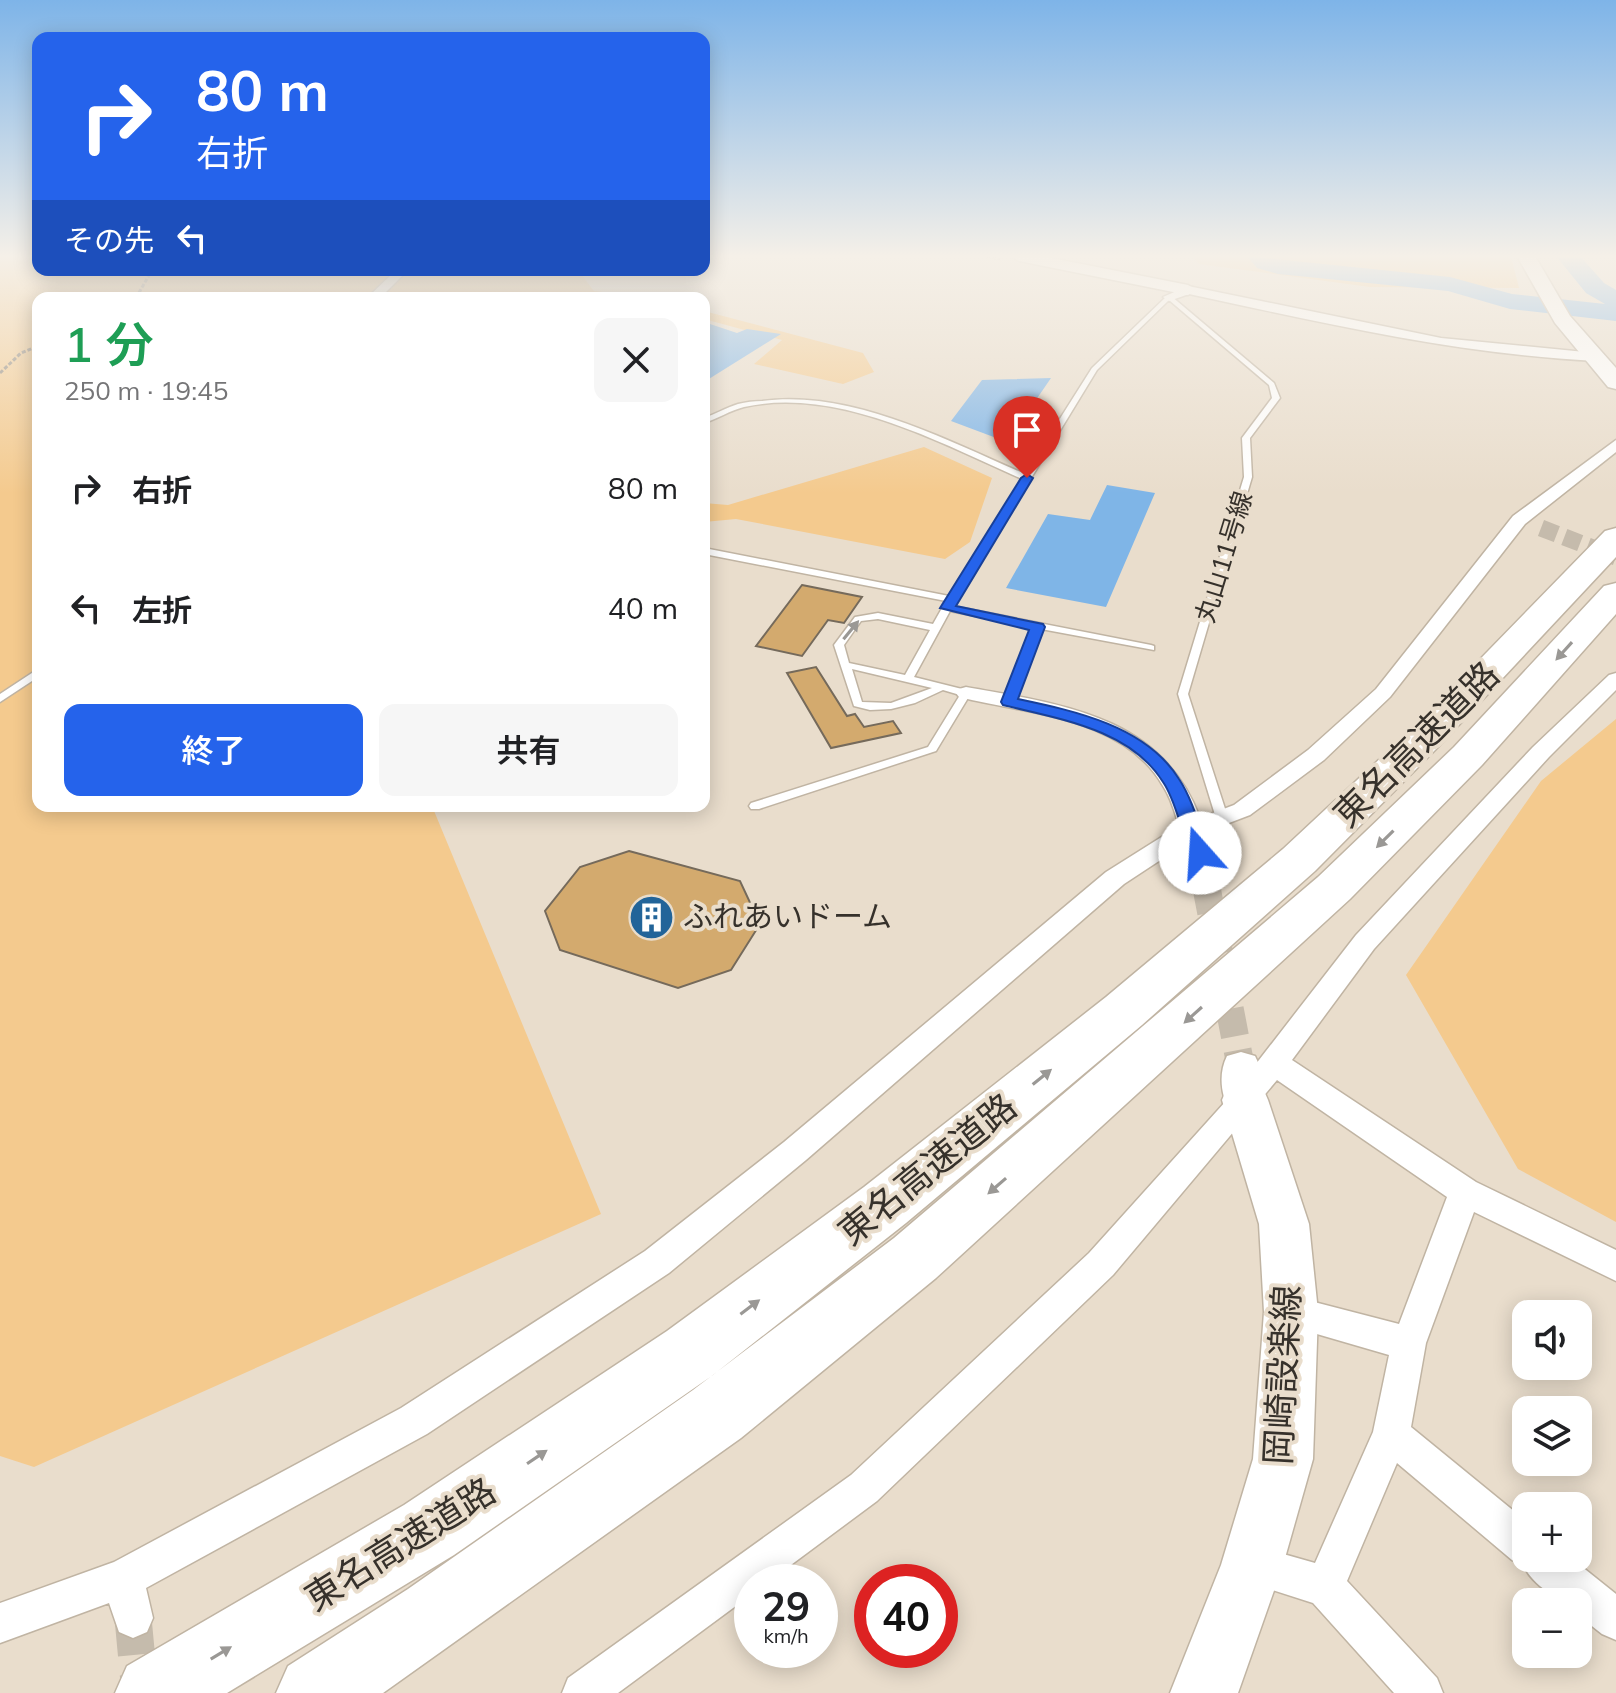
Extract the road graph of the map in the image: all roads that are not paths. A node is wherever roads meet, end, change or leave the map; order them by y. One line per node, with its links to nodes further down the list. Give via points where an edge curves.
1 (1129, 335): 9 (lane, via 1094,369)
2 (1214, 335): 28 (lane, 丸山11号線, via 1272,384 1276,398 1246,438 1248,477 1183,694)
3 (1405, 335): 5 (street, via 1453,345)
4 (1576, 335): 5 (main road)
5 (1595, 357): 6 (main road)
6 (1616, 382)
7 (710, 417): 9 (lane, via 721,410 765,403 820,402 866,411)
8 (1616, 445): 10 (street)
9 (1027, 478): 15 (lane)
10 (1519, 520): 11 (street); 28 (street, via 1383,693 1316,755)
11 (1541, 528)
12 (1616, 538): 43 (highway, 東名高速道路, one-way to 12, via 442,1521 690,1353 885,1205 1299,860 1428,735)
13 (710, 552): 15 (lane)
14 (1616, 593): 44 (highway, 東名高速道路, one-way to 44, via 1468,756 1334,888 915,1258 717,1414)
15 (950, 604): 16 (lane); 17 (lane)
16 (1037, 627): 18 (lane); 26 (lane)
17 (937, 628): 19 (lane, one-way to 17, via 839,645 858,619 878,616); 21 (lane)
18 (1151, 648)
19 (845, 665): 21 (lane); 23 (lane, via 858,704 875,708 896,708)
20 (32, 676): 25 (lane)
21 (908, 679): 23 (lane)
22 (1616, 679): 29 (street, via 1365,942)
23 (942, 687): 24 (lane)
24 (966, 693): 26 (street); 27 (lane, via 932,749)
25 (0, 699)
26 (1009, 702): 28 (street, via 1059,712 1131,742 1172,780)
27 (755, 806)
28 (1205, 833): 38 (street, via 1115,878 657,1262 414,1421)
29 (1253, 1077): 30 (street); 32 (main road, 岡崎設楽線, via 1284,1224); 45 (street, via 1101,1264 864,1488)
30 (1465, 1192): 31 (street); 33 (street)
31 (1616, 1266)
32 (1291, 1312): 33 (street); 36 (main road, 岡崎設楽線, via 1283,1459)
33 (1409, 1343): 34 (street)
34 (1391, 1434): 35 (street); 39 (street)
35 (1512, 1534)
36 (1252, 1565): 39 (street); 46 (main road, 岡崎設楽線)
37 (1557, 1572): 42 (street)
38 (124, 1578): 40 (street); 41 (street)
39 (1325, 1586): 47 (street)
40 (4, 1618)
41 (133, 1618)
42 (1616, 1620)
43 (154, 1693)
44 (315, 1693)
45 (583, 1693)
46 (1204, 1693)
47 (1422, 1693)

